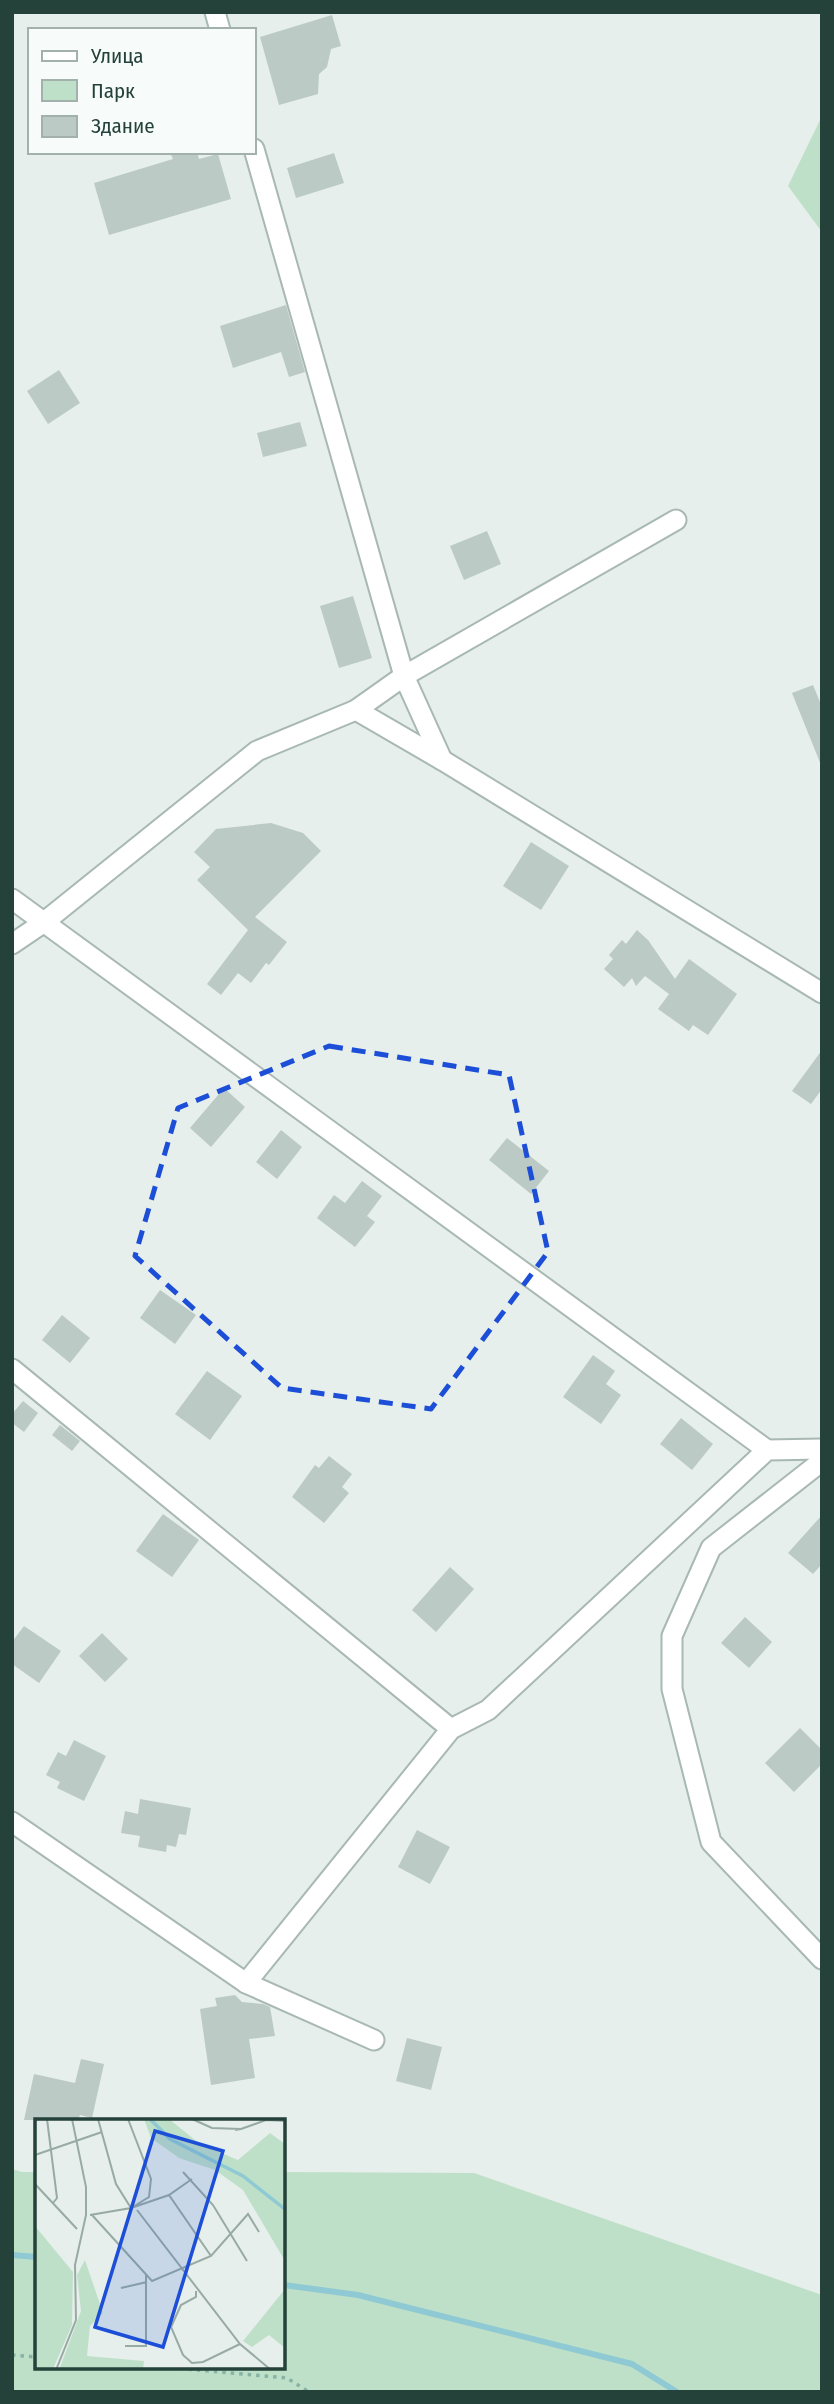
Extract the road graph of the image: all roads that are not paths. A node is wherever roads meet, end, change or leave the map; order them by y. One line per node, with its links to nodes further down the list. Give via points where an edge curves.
1 (255, 154): 3 (street)
2 (676, 520): 3 (street)
3 (404, 676): 4 (street); 5 (street)
4 (356, 710): 5 (street); 7 (street, via 257,751)
5 (442, 760): 9 (street)
6 (12, 899): 7 (street)
7 (43, 923): 8 (street); 12 (street)
8 (12, 944)
9 (822, 993)
10 (12, 1369): 14 (street)
11 (822, 1449): 12 (street)
12 (767, 1450): 14 (street, via 488,1710)
13 (822, 1461): 16 (street, via 711,1548 672,1636 672,1689 711,1842)
14 (451, 1729): 17 (street)
15 (12, 1822): 17 (street)
16 (822, 1959)
17 (246, 1983): 18 (street)
18 (374, 2040)

